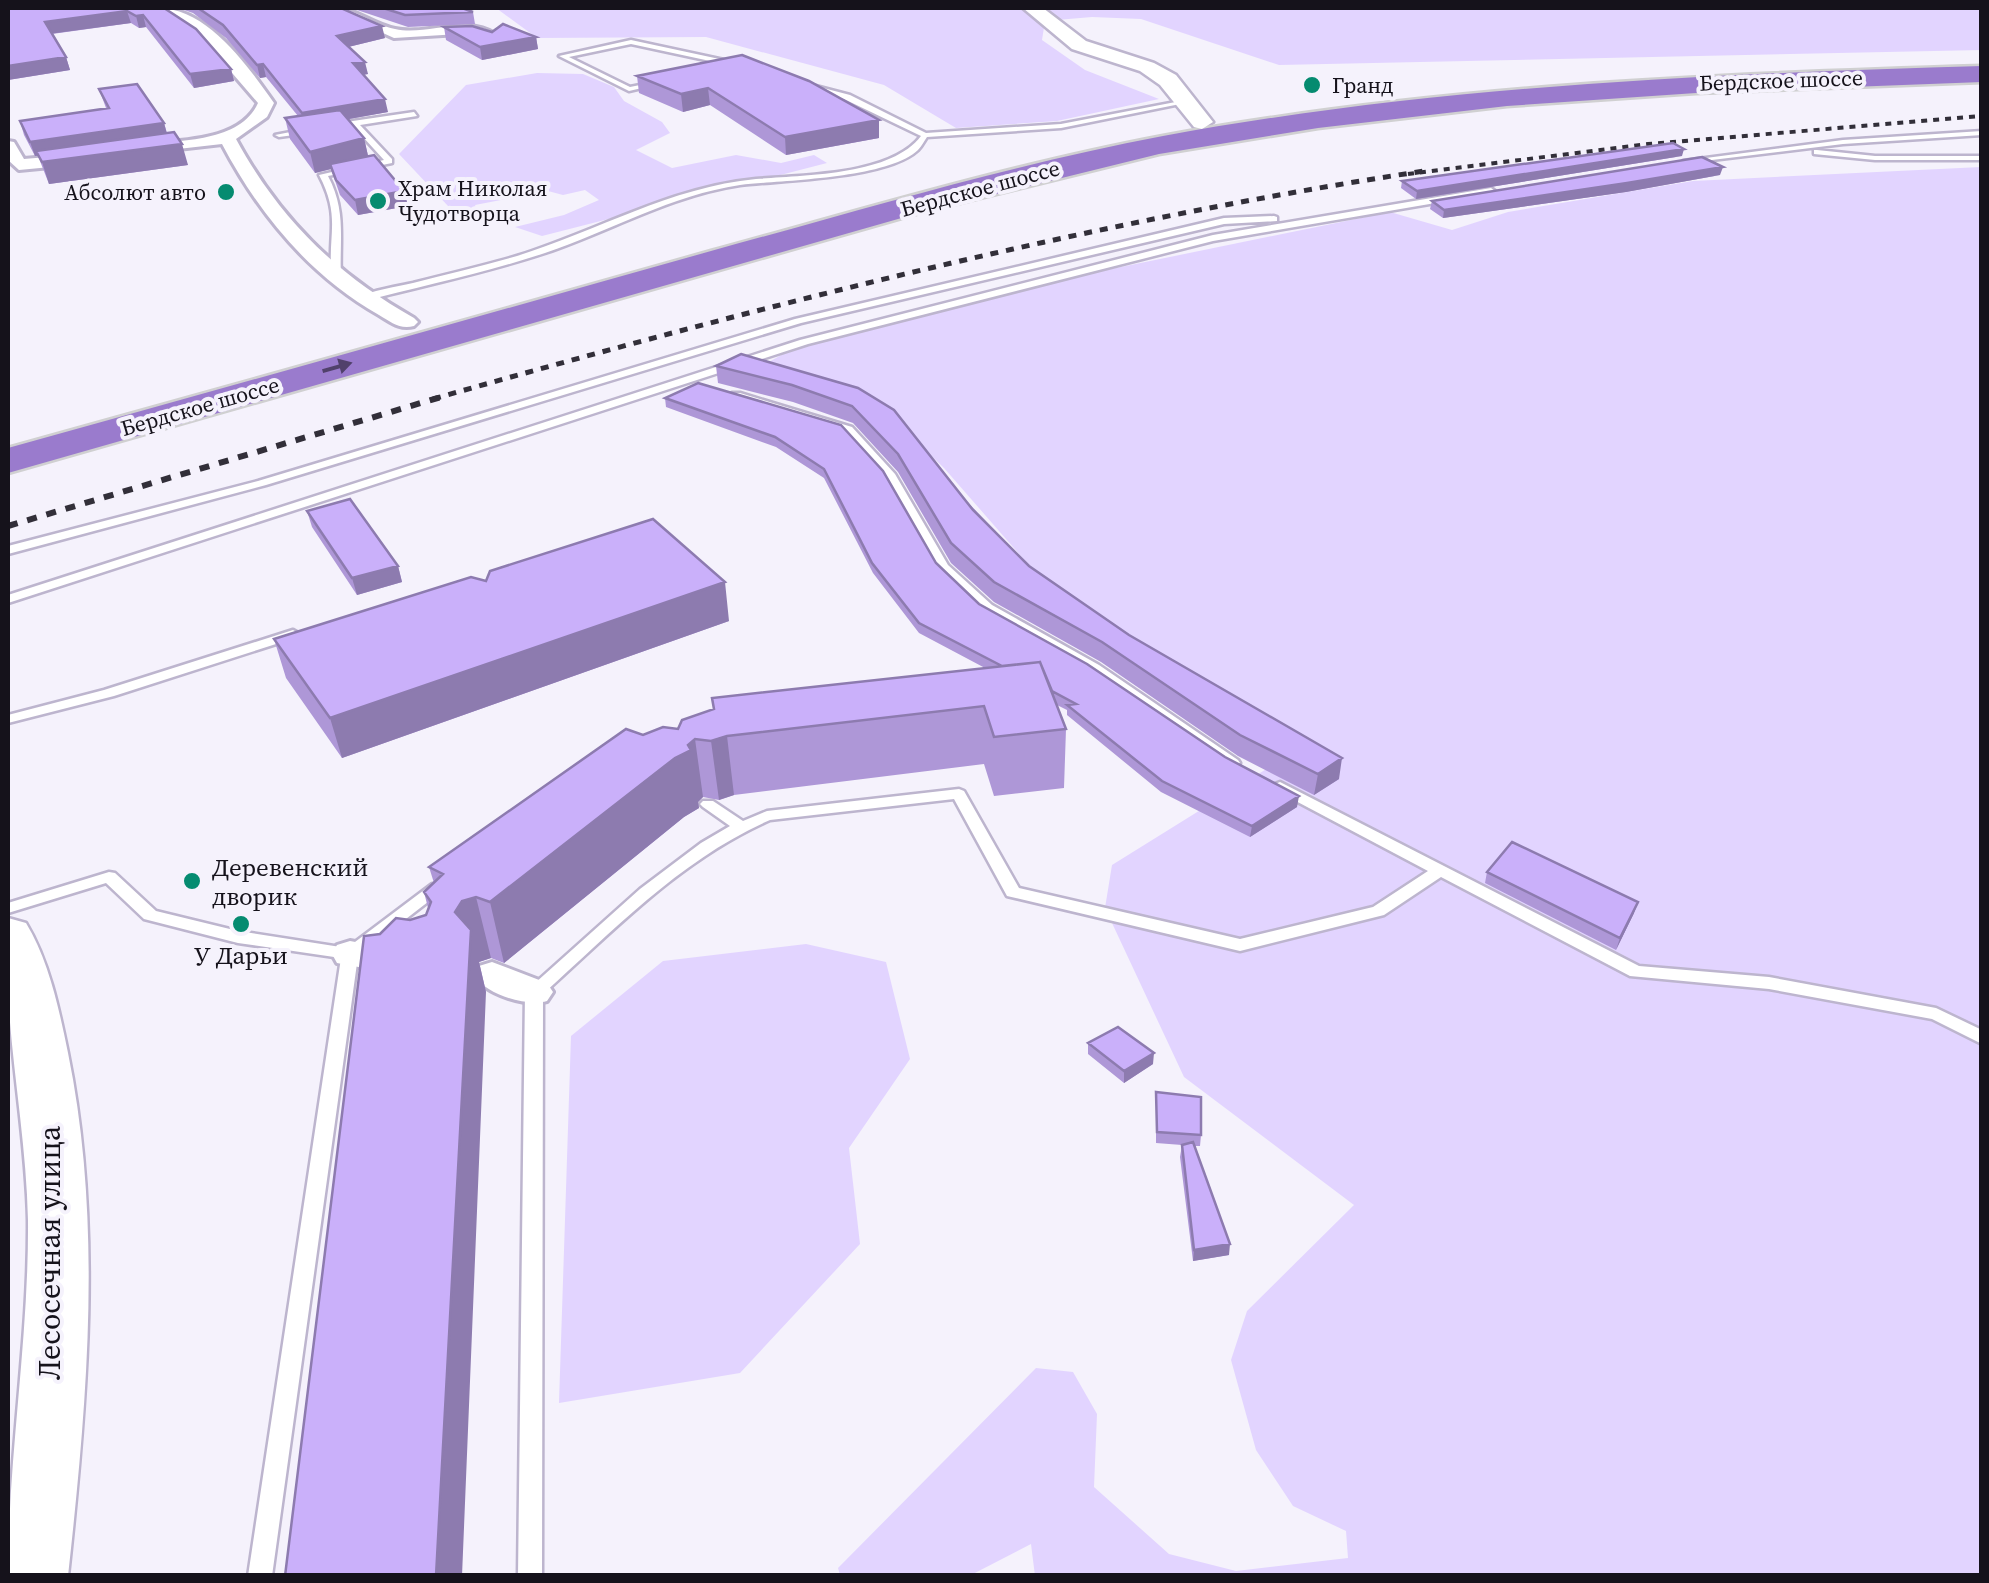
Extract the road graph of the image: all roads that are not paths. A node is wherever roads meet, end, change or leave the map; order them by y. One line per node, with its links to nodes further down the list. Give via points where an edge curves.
1 (161, 8): 18 (street, via 199,27 226,51 266,102)
2 (335, 8): 4 (street, via 394,34 476,30)
3 (1032, 8): 10 (street, via 1079,45 1158,73)
4 (495, 37)
5 (1982, 64): 10 (highway, Бердское шоссе, via 1580,78)
6 (713, 72): 8 (lane, via 744,66 632,42 562,56 629,90)
7 (1982, 74): 26 (highway, Бердское шоссе, via 1599,88 1444,102 1136,150)
8 (664, 82)
9 (800, 84): 17 (lane, via 847,97)
10 (1194, 112): 17 (lane); 26 (highway, Бердское шоссе)
11 (414, 114): 12 (lane)
12 (355, 123): 13 (lane); 28 (lane, via 389,161 323,176 341,224 334,242)
13 (329, 127)
14 (312, 130): 16 (lane)
15 (1982, 133): 20 (lane)
16 (278, 135)
17 (925, 135): 29 (lane, via 915,152 885,164 732,184 564,244)
18 (227, 138): 21 (street); 28 (street, via 272,212)
19 (8, 146): 22 (street, via 19,165)
20 (1788, 148): 23 (lane, via 1875,158); 24 (lane)
21 (130, 152)
22 (92, 157)
23 (1982, 158)
24 (1676, 162)
25 (1506, 189): 27 (lane)
26 (909, 196): 30 (highway, Бердское шоссе); 33 (highway, Бердское шоссе, one-way to 26)
27 (1336, 215): 31 (lane, via 996,292); 34 (lane, via 1224,222 798,321 262,483)
28 (336, 280): 29 (street)
29 (360, 298): 30 (street)
30 (407, 322): 32 (highway, Бердское шоссе)
31 (679, 380): 35 (lane); 38 (lane, via 848,429 891,476 943,567 987,608 1094,668)
32 (8, 435)
33 (8, 461)
34 (8, 550)
35 (8, 599)
36 (309, 629): 37 (lane)
37 (8, 719)
38 (1248, 771)
39 (1266, 780): 42 (lane)
40 (708, 804): 41 (lane)
41 (739, 825): 42 (lane, via 958,794 1013,892 1240,946 1378,911); 49 (lane, via 706,845)
42 (1439, 871): 50 (lane, via 1636,972 1769,983 1936,1014)
43 (456, 875): 46 (lane)
44 (8, 908): 46 (lane, via 109,877 150,915)
45 (8, 934): 51 (street, Лесосечная улица, via 34,1012 52,1136 57,1327)
46 (350, 954): 47 (street); 52 (lane)
47 (426, 966)
48 (492, 975): 49 (street)
49 (534, 992): 53 (lane)
50 (1982, 1038)
51 (32, 1576)
52 (260, 1576)
53 (530, 1576)

